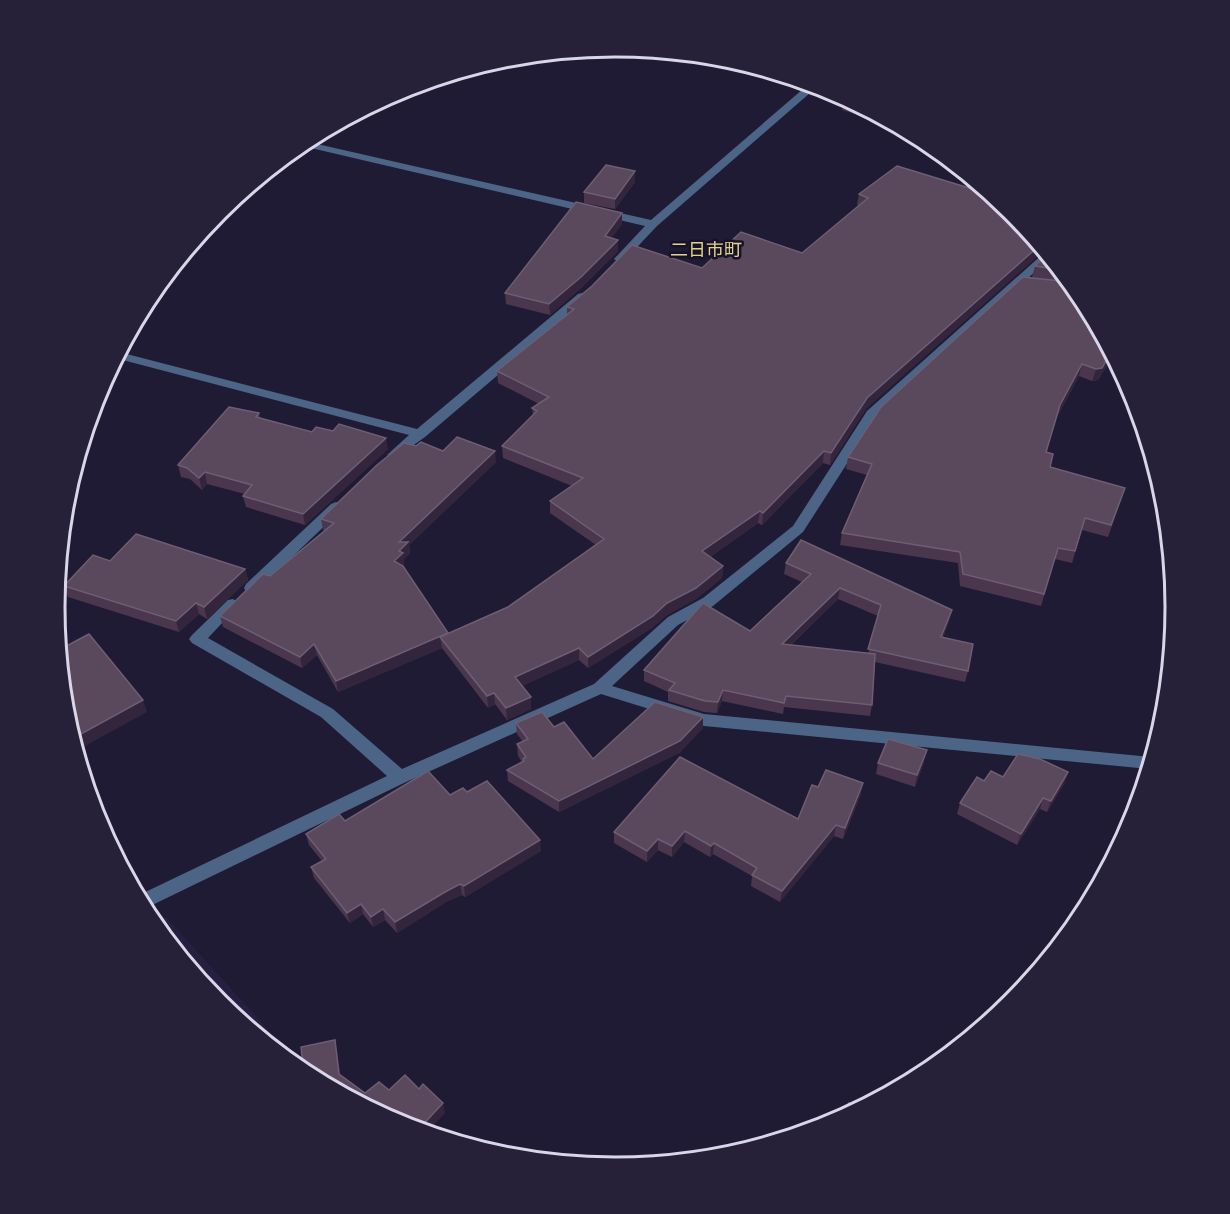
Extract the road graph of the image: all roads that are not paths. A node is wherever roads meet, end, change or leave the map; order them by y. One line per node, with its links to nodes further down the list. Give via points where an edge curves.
1 (806, 92): 3 (street)
2 (315, 146): 3 (street)
3 (653, 224): 5 (street)
4 (1042, 260): 6 (street)
5 (612, 267)
6 (1020, 282): 8 (street); 13 (street, via 872,414 798,530 708,602 673,621)
7 (596, 284): 10 (street)
8 (1039, 285)
9 (126, 357): 10 (street)
10 (420, 434): 11 (street)
11 (380, 466)
12 (347, 496): 15 (street, via 197,639 327,712)
13 (600, 688): 14 (street, via 704,720); 15 (street)
14 (1142, 762)
15 (400, 777): 16 (street)
16 (149, 899)

